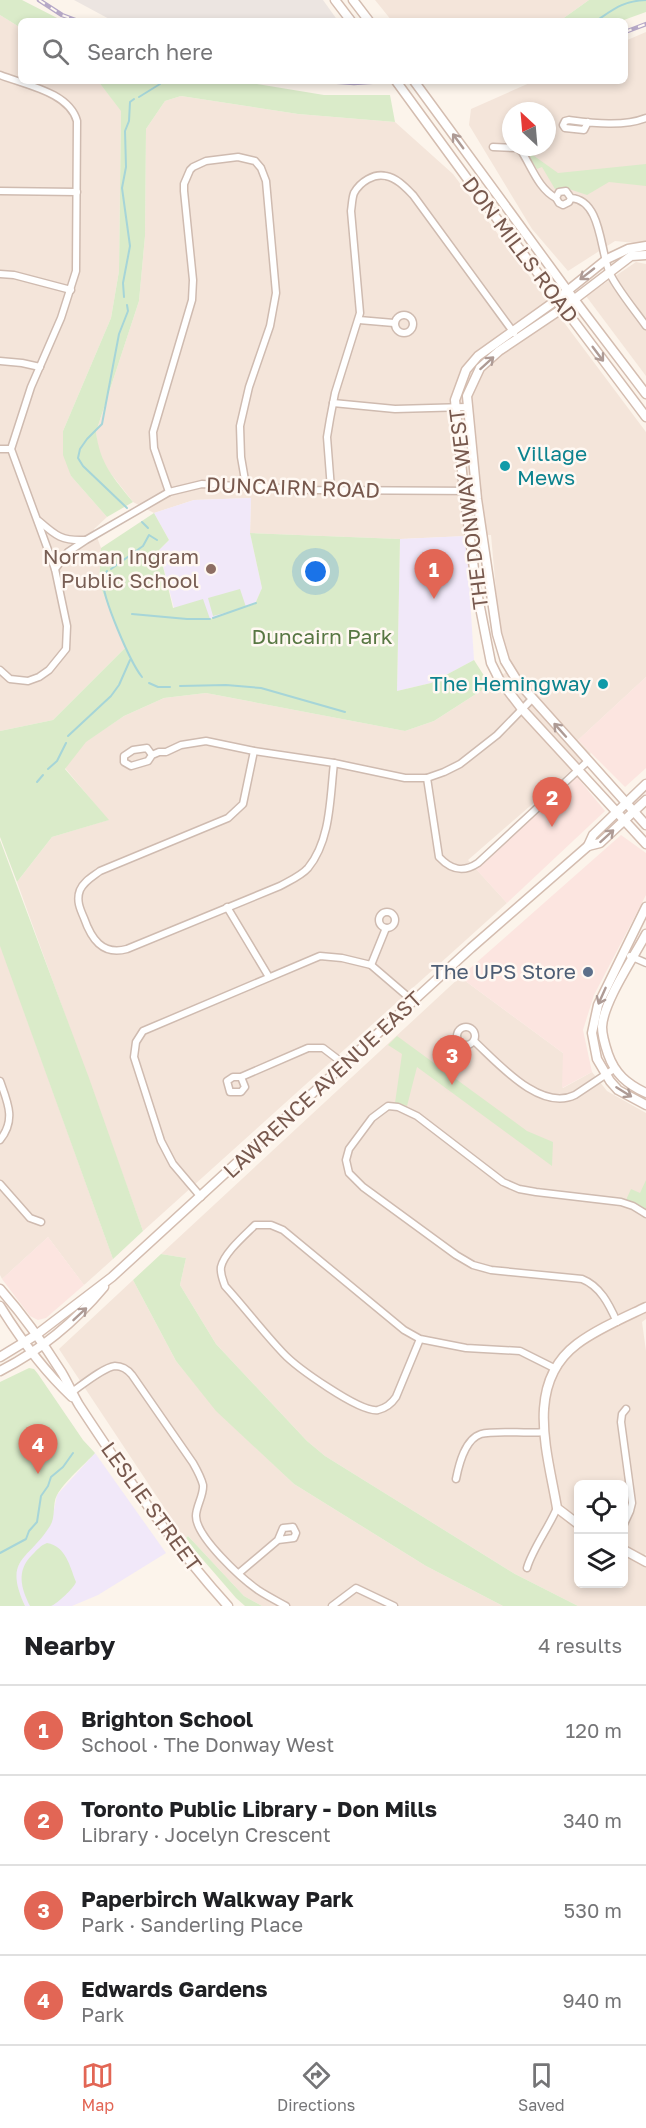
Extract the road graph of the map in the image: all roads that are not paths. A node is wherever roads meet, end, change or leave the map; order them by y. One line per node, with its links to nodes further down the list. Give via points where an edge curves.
1 (335, 0): 3 (main road)
2 (353, 0): 4 (main road)
3 (349, 18)
4 (367, 18)
5 (0, 75): 6 (street)
6 (18, 82)
7 (24, 84): 14 (street, via 71,108 77,122)
8 (398, 84): 22 (main road, DON MILLS ROAD)
9 (416, 84): 21 (main road, DON MILLS ROAD, one-way to 9)
10 (646, 118): 11 (street, via 632,122)
11 (588, 122)
12 (493, 147): 17 (street, via 517,148 547,193 556,198 564,191 583,202 593,213)
13 (0, 190): 14 (street)
14 (77, 192): 20 (street, via 76,271)
15 (646, 246): 17 (main road, THE DONWAY WEST)
16 (646, 255): 18 (main road, THE DONWAY WEST, via 631,256)
17 (607, 259): 18 (street); 21 (main road, THE DONWAY WEST, one-way to 21)
18 (609, 272): 23 (main road, THE DONWAY WEST); 27 (street)
19 (0, 274): 20 (street)
20 (71, 290): 30 (street)
21 (567, 290): 22 (main road, THE DONWAY WEST); 23 (main road, DON MILLS ROAD)
22 (556, 299): 24 (main road, DON MILLS ROAD); 28 (main road, THE DONWAY WEST)
23 (574, 299): 24 (main road, THE DONWAY WEST); 31 (main road, DON MILLS ROAD)
24 (563, 308): 28 (main road, THE DONWAY WEST); 35 (main road, DON MILLS ROAD, one-way to 35)
25 (359, 320): 26 (street); 28 (street, via 353,195 371,177 385,175 414,195); 32 (street)
26 (394, 323)
27 (646, 326)
28 (515, 335): 33 (main road, THE DONWAY WEST, one-way to 28, via 467,396 480,368); 34 (main road, THE DONWAY WEST, via 478,356 466,369)
29 (0, 361): 30 (street)
30 (40, 367): 37 (street)
31 (646, 394)
32 (333, 403): 34 (street); 39 (street, via 327,437)
33 (467, 407): 34 (street); 40 (main road, THE DONWAY WEST)
34 (455, 409): 42 (main road, THE DONWAY WEST)
35 (646, 417)
36 (0, 449): 37 (street)
37 (11, 449): 43 (street)
38 (246, 486): 39 (street, DUNCAIRN ROAD); 41 (street, DUNCAIRN ROAD, via 202,484); 41 (street, via 240,451 241,416 270,326 276,293 266,181 255,161 238,157 206,161 193,167 184,184 194,280 192,300 153,432 154,448)
39 (331, 489): 42 (street, DUNCAIRN ROAD)
40 (477, 491): 42 (street, DUNCAIRN ROAD); 46 (main road, THE DONWAY WEST)
41 (169, 492): 44 (street, DUNCAIRN ROAD)
42 (464, 492): 47 (main road, THE DONWAY WEST)
43 (39, 521): 44 (street, via 68,541); 45 (street)
44 (86, 540): 45 (street, DUNCAIRN ROAD, via 68,552)
45 (55, 569): 48 (street, via 67,626 63,655 45,673 28,681 10,679)
46 (497, 634): 47 (main road, THE DONWAY WEST); 49 (main road, THE DONWAY WEST, via 508,667)
47 (484, 636): 50 (main road, THE DONWAY WEST, via 493,668)
48 (0, 670)
49 (532, 699): 50 (street); 53 (main road, THE DONWAY WEST, one-way to 49)
50 (522, 709): 55 (main road, THE DONWAY WEST); 56 (street, via 460,764)
51 (254, 751): 52 (street, via 206,741); 54 (street); 66 (street, via 243,804 228,818 100,872 87,880 78,896 88,932 99,945 116,951)
52 (152, 755)
53 (588, 760): 55 (street); 59 (main road, THE DONWAY WEST)
54 (334, 763): 56 (street, via 405,778); 66 (street, via 325,832 308,867 280,886)
55 (578, 769): 56 (street, via 468,869 454,868 439,856); 60 (main road, THE DONWAY WEST)
56 (427, 778)
57 (646, 784): 59 (main road, LAWRENCE AVENUE EAST)
58 (646, 800): 61 (main road, LAWRENCE AVENUE EAST)
59 (625, 803): 60 (main road, LAWRENCE AVENUE EAST); 61 (main road, THE DONWAY WEST)
60 (616, 812): 62 (main road, THE DONWAY WEST); 65 (main road, LAWRENCE AVENUE EAST, via 593,835)
61 (633, 812): 62 (main road, LAWRENCE AVENUE EAST); 63 (main road, THE DONWAY WEST)
62 (624, 821): 64 (main road, THE DONWAY WEST); 65 (main road, LAWRENCE AVENUE EAST, one-way to 62, via 600,843)
63 (646, 825)
64 (646, 844)
65 (588, 846): 75 (main road, LAWRENCE AVENUE EAST)
66 (227, 907): 74 (street)
67 (645, 912): 70 (main road)
68 (386, 928): 73 (street)
69 (646, 934): 71 (main road)
70 (624, 953): 71 (street); 78 (main road, one-way to 78, via 596,1010)
71 (633, 957): 72 (street); 76 (main road, via 606,1010)
72 (646, 963)
73 (371, 965): 74 (street, via 320,956); 75 (street)
74 (269, 977): 88 (street, via 143,1031 136,1042 134,1058 161,1141 173,1164)
75 (413, 1001): 79 (main road, LAWRENCE AVENUE EAST)
76 (603, 1038): 78 (main road); 80 (main road)
77 (474, 1041): 81 (street, via 515,1078 555,1100 569,1098)
78 (593, 1043): 81 (main road)
79 (344, 1064): 82 (street, via 323,1048 308,1048); 88 (main road, LAWRENCE AVENUE EAST)
80 (614, 1069): 81 (street); 84 (main road)
81 (606, 1075): 85 (main road, one-way to 85, via 618,1090)
82 (241, 1077)
83 (0, 1081): 86 (street, via 11,1115)
84 (646, 1093)
85 (646, 1105)
86 (0, 1140)
87 (0, 1184): 90 (street, via 30,1218)
88 (201, 1197): 91 (main road, LAWRENCE AVENUE EAST)
89 (646, 1214): 95 (street, via 621,1202 519,1189 503,1182 417,1116 398,1107 388,1106 372,1118 349,1149 346,1160 349,1173 363,1187 464,1261 491,1270 582,1279 598,1287)
90 (41, 1222)
91 (112, 1277): 96 (main road, LAWRENCE AVENUE EAST); 99 (main road, LAWRENCE AVENUE EAST, one-way to 91, via 87,1308)
92 (0, 1289): 96 (main road, LESLIE STREET)
93 (0, 1306): 98 (main road, LESLIE STREET)
94 (646, 1307): 95 (main road)
95 (617, 1322): 102 (main road, via 576,1344)
96 (36, 1335): 98 (main road, LAWRENCE AVENUE EAST); 99 (main road, LESLIE STREET)
97 (420, 1340): 97 (street, via 283,1230 271,1225 255,1225 221,1267 225,1286 285,1355 328,1388 366,1408 378,1410 392,1403); 102 (street, via 520,1351)
98 (24, 1343): 100 (main road, LESLIE STREET); 101 (main road, LAWRENCE AVENUE EAST)
99 (44, 1346): 100 (main road, LAWRENCE AVENUE EAST); 104 (main road, LESLIE STREET)
100 (32, 1354): 103 (main road, LAWRENCE AVENUE EAST); 105 (main road, LESLIE STREET)
101 (0, 1357)
102 (555, 1368): 107 (main road, via 545,1390)
103 (0, 1371)
104 (72, 1392): 105 (main road, LESLIE STREET); 116 (street, via 108,1368 116,1366 132,1375 194,1463 201,1479 198,1527)
105 (79, 1404): 117 (main road, LESLIE STREET, via 150,1510 194,1569)
106 (626, 1409): 110 (street, via 621,1422 632,1506)
107 (544, 1432): 108 (street, via 481,1434 459,1462); 109 (main road)
108 (456, 1479)
109 (558, 1508): 111 (main road); 115 (street)
110 (628, 1515)
111 (574, 1520)
112 (278, 1540): 116 (street)
113 (628, 1552): 114 (main road)
114 (646, 1562)
115 (527, 1568)
116 (239, 1573): 118 (street)
117 (228, 1606)
118 (286, 1606)
119 (332, 1606): 120 (street, via 356,1588)
120 (394, 1606)

